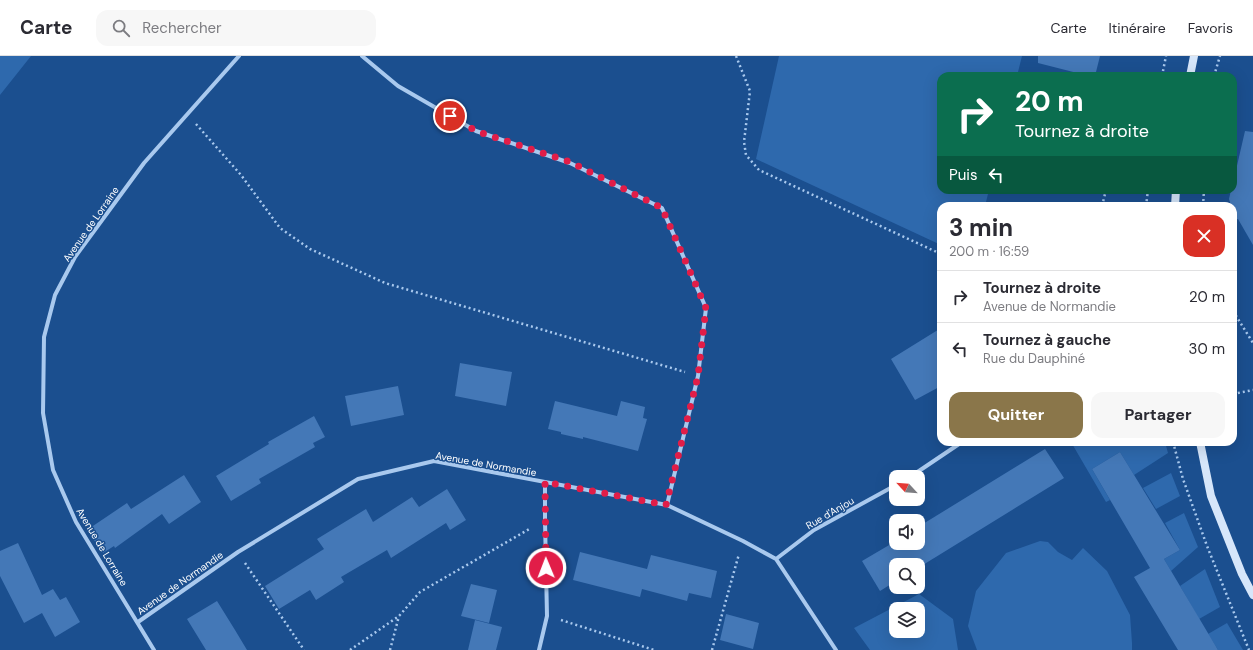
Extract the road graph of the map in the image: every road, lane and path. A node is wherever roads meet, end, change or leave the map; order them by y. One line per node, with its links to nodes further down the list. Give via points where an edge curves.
1 (239, 56): 10 (street, Avenue de Lorraine)
2 (362, 56): 14 (street, via 398,86 476,131 570,162 662,208 706,308)
3 (736, 56): 11 (path, via 750,91 744,142 746,155 759,170)
4 (1166, 56): 7 (path)
5 (1194, 56): 8 (main road)
6 (1220, 56): 9 (path)
7 (1163, 72)
8 (1191, 72)
9 (1215, 72)
10 (188, 115): 14 (path, via 241,175 280,228 310,249 385,283); 31 (street, Avenue de Lorraine, via 144,163 76,257 55,295 44,337 43,413 53,470 76,522)
11 (937, 252)
12 (1237, 317): 13 (path)
13 (1253, 343)
14 (698, 376): 23 (street)
15 (1253, 390): 16 (path)
16 (1237, 393)
17 (956, 446): 20 (street)
18 (1174, 446): 40 (path, via 1183,479 1210,553)
19 (1201, 446): 28 (main road, via 1212,496 1242,574)
20 (920, 470)
21 (545, 482): 23 (street, Avenue de Normandie); 24 (street); 26 (street, Avenue de Normandie, via 434,461 358,479)
22 (889, 489): 27 (street, Rue d'Anjou, via 814,530)
23 (666, 505): 25 (street, Avenue de Normandie)
24 (545, 521): 29 (path, via 420,592); 30 (street)
25 (743, 541): 27 (street, Avenue de Normandie); 38 (path)
26 (238, 552): 31 (street, Avenue de Normandie); 33 (path)
27 (776, 559): 39 (street, Avenue de Normandie)
28 (1253, 595)
29 (399, 616): 34 (path); 35 (path)
30 (547, 616): 36 (street); 37 (path)
31 (138, 622): 32 (street, Avenue de Lorraine)
32 (154, 650)
33 (304, 650)
34 (350, 650)
35 (390, 650)
36 (539, 650)
37 (654, 650)
38 (712, 650)
39 (836, 650)
40 (1249, 650)

